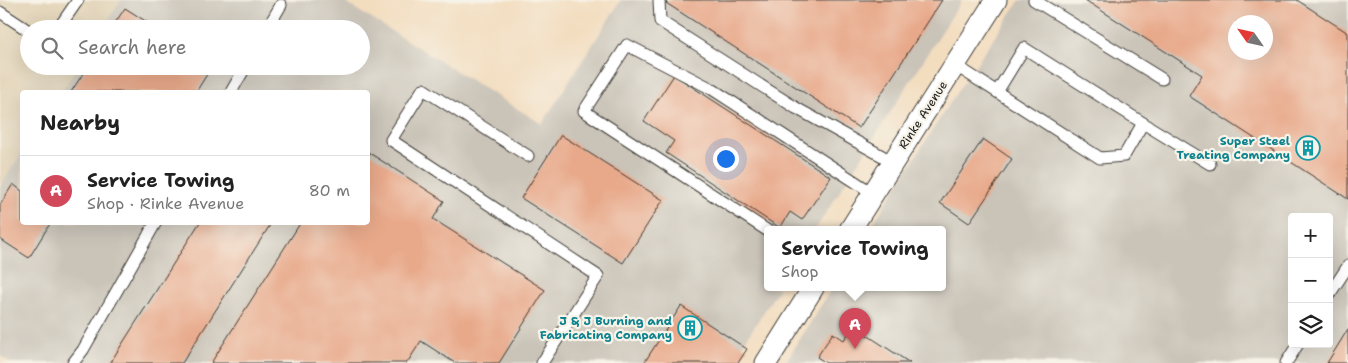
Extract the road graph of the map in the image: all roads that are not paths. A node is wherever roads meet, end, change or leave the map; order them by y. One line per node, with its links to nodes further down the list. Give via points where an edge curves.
1 (78, 0): 7 (lane)
2 (659, 0): 17 (lane, via 660,21 796,108)
3 (996, 0): 10 (street, Rinke Avenue)
4 (1034, 0): 12 (lane)
5 (281, 5): 8 (lane)
6 (0, 12): 9 (lane)
7 (64, 20)
8 (272, 20)
9 (20, 25)
10 (955, 65): 14 (lane); 17 (street, Rinke Avenue)
11 (241, 75): 13 (lane)
12 (1162, 80)
13 (232, 90)
14 (997, 92): 15 (lane, via 1100,158 1124,156); 15 (lane, via 1024,48)
15 (1143, 123): 18 (lane)
16 (528, 156): 28 (lane, via 423,89 391,140 598,276)
17 (894, 162): 19 (street, Rinke Avenue)
18 (1210, 164)
19 (874, 194): 21 (street, Rinke Avenue); 22 (lane, via 712,89 628,44 584,111)
20 (154, 225): 27 (lane)
21 (853, 226)
22 (764, 228)
23 (1348, 266): 24 (lane)
24 (1333, 289)
25 (812, 291): 29 (street)
26 (1295, 348): 30 (lane)
27 (74, 363)
28 (542, 363)
29 (766, 363)
30 (1286, 363)

